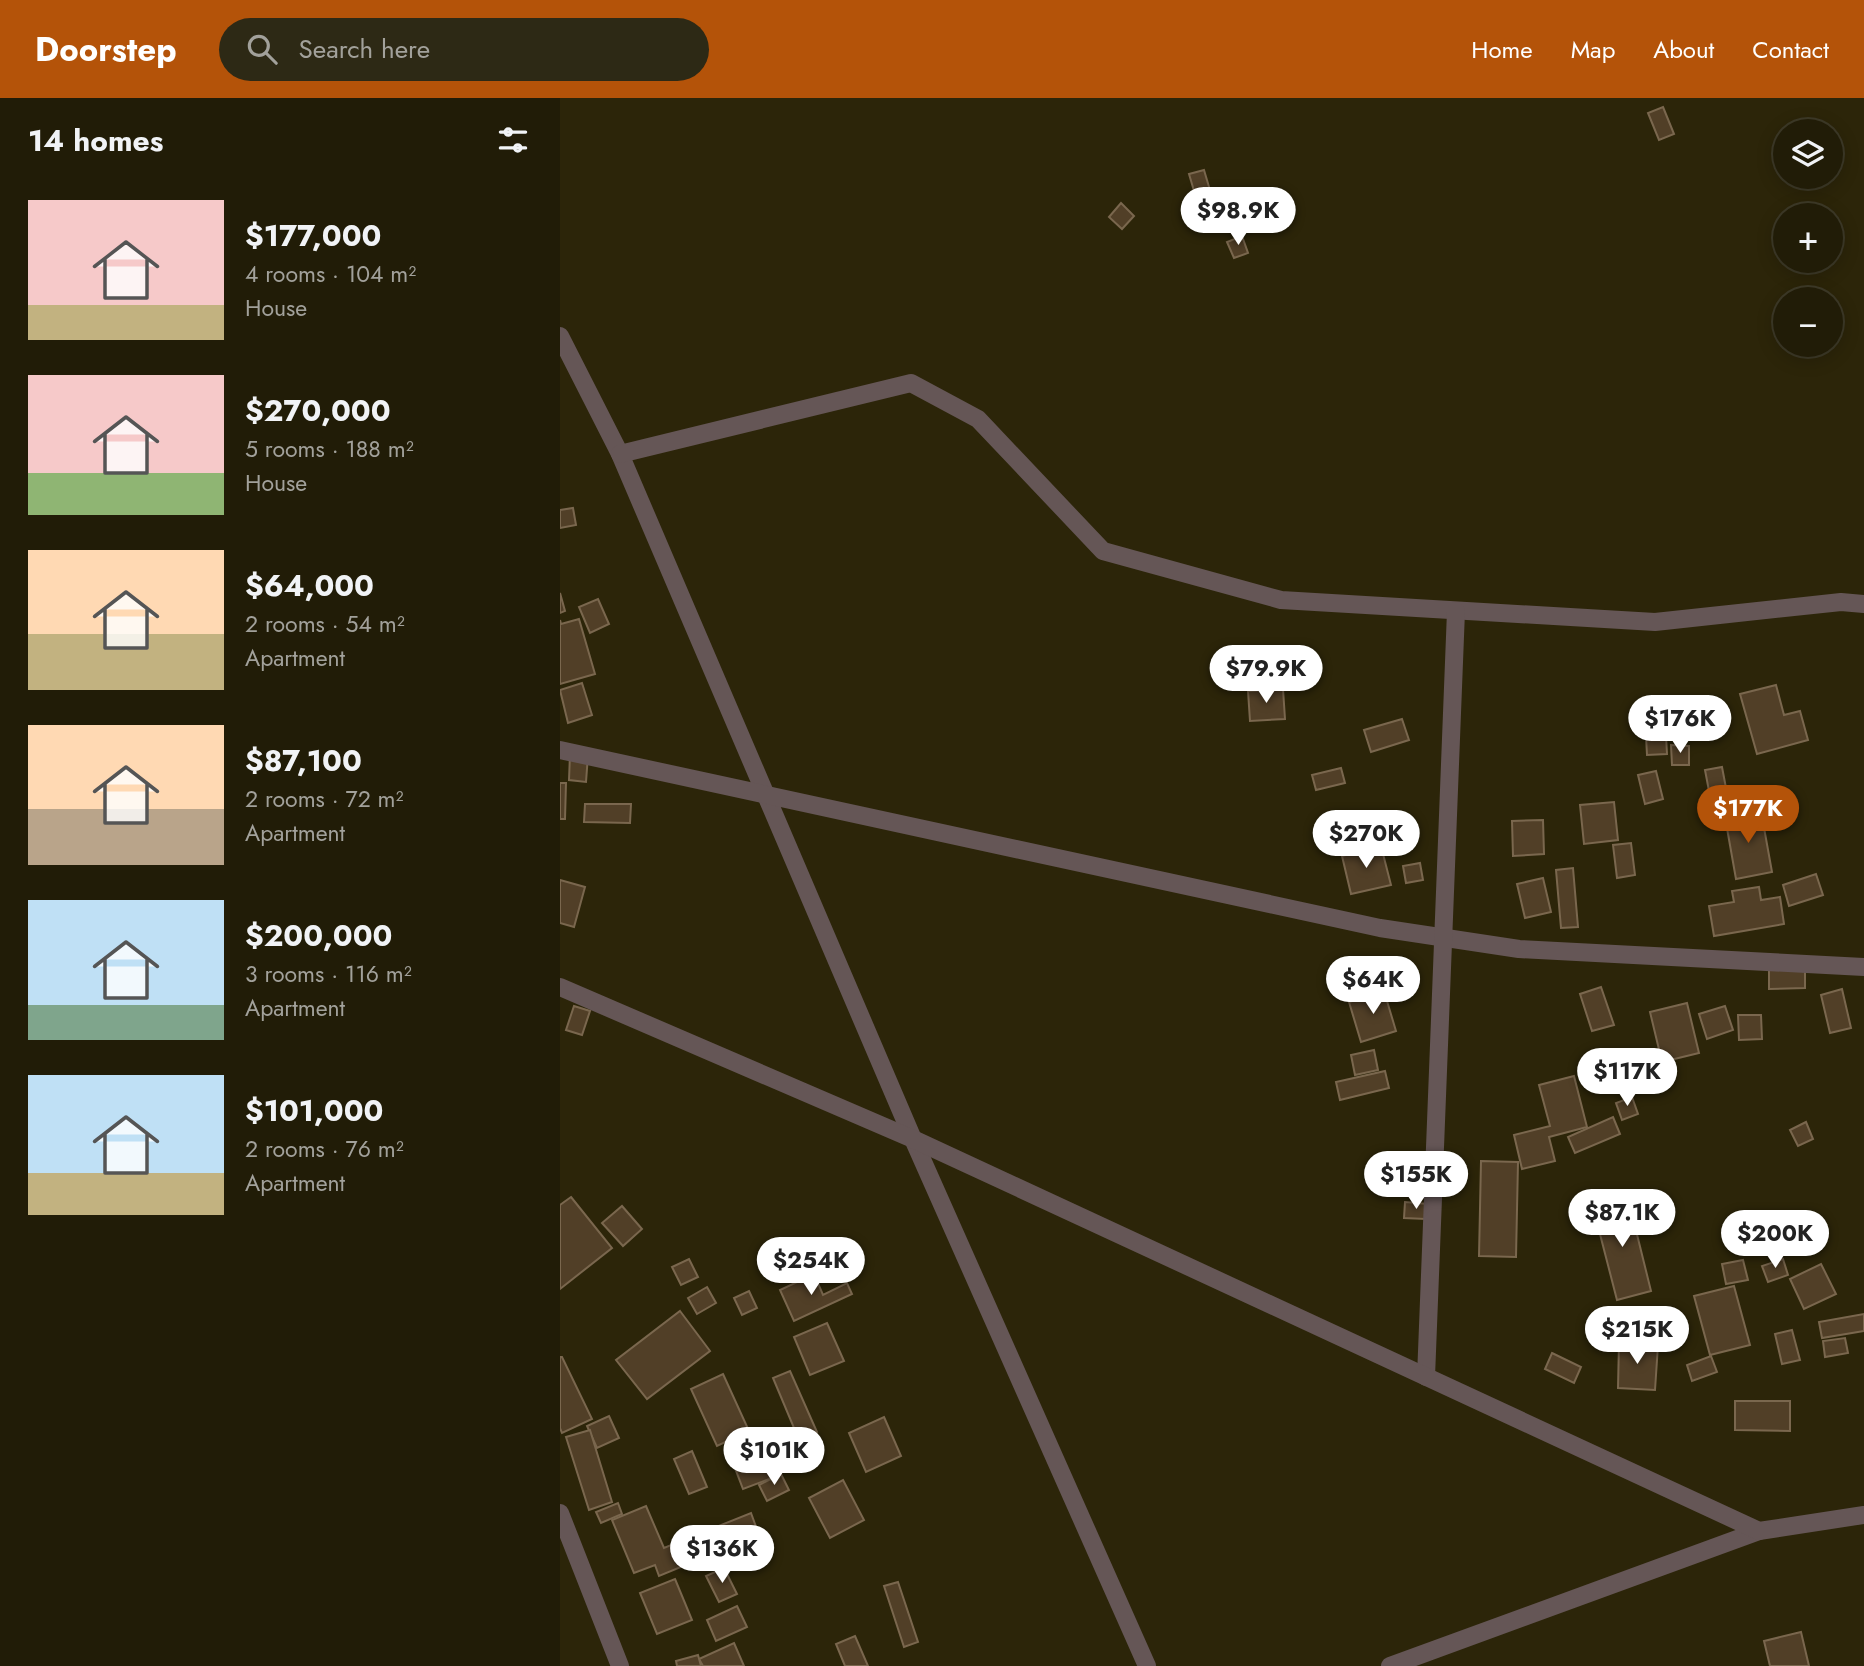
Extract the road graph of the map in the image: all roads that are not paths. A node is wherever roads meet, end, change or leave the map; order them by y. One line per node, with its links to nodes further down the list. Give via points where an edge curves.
1 (560, 336): 2 (street)
2 (620, 454): 4 (street, via 911,383 978,419 1103,551 1281,600); 6 (street)
3 (1864, 604): 4 (street, via 1841,602 1655,622)
4 (1457, 611): 7 (street)
5 (560, 750): 6 (street)
6 (766, 795): 7 (street); 10 (street)
7 (1444, 938): 8 (street, via 1519,949); 11 (street)
8 (1864, 967)
9 (560, 987): 10 (street)
10 (914, 1139): 11 (street); 17 (street)
11 (1426, 1377): 14 (street)
12 (560, 1513): 16 (street)
13 (1864, 1515): 14 (street)
14 (1759, 1531): 15 (street)
15 (1429, 1659): 18 (street)
16 (620, 1666)
17 (1147, 1666)
18 (1390, 1666)

